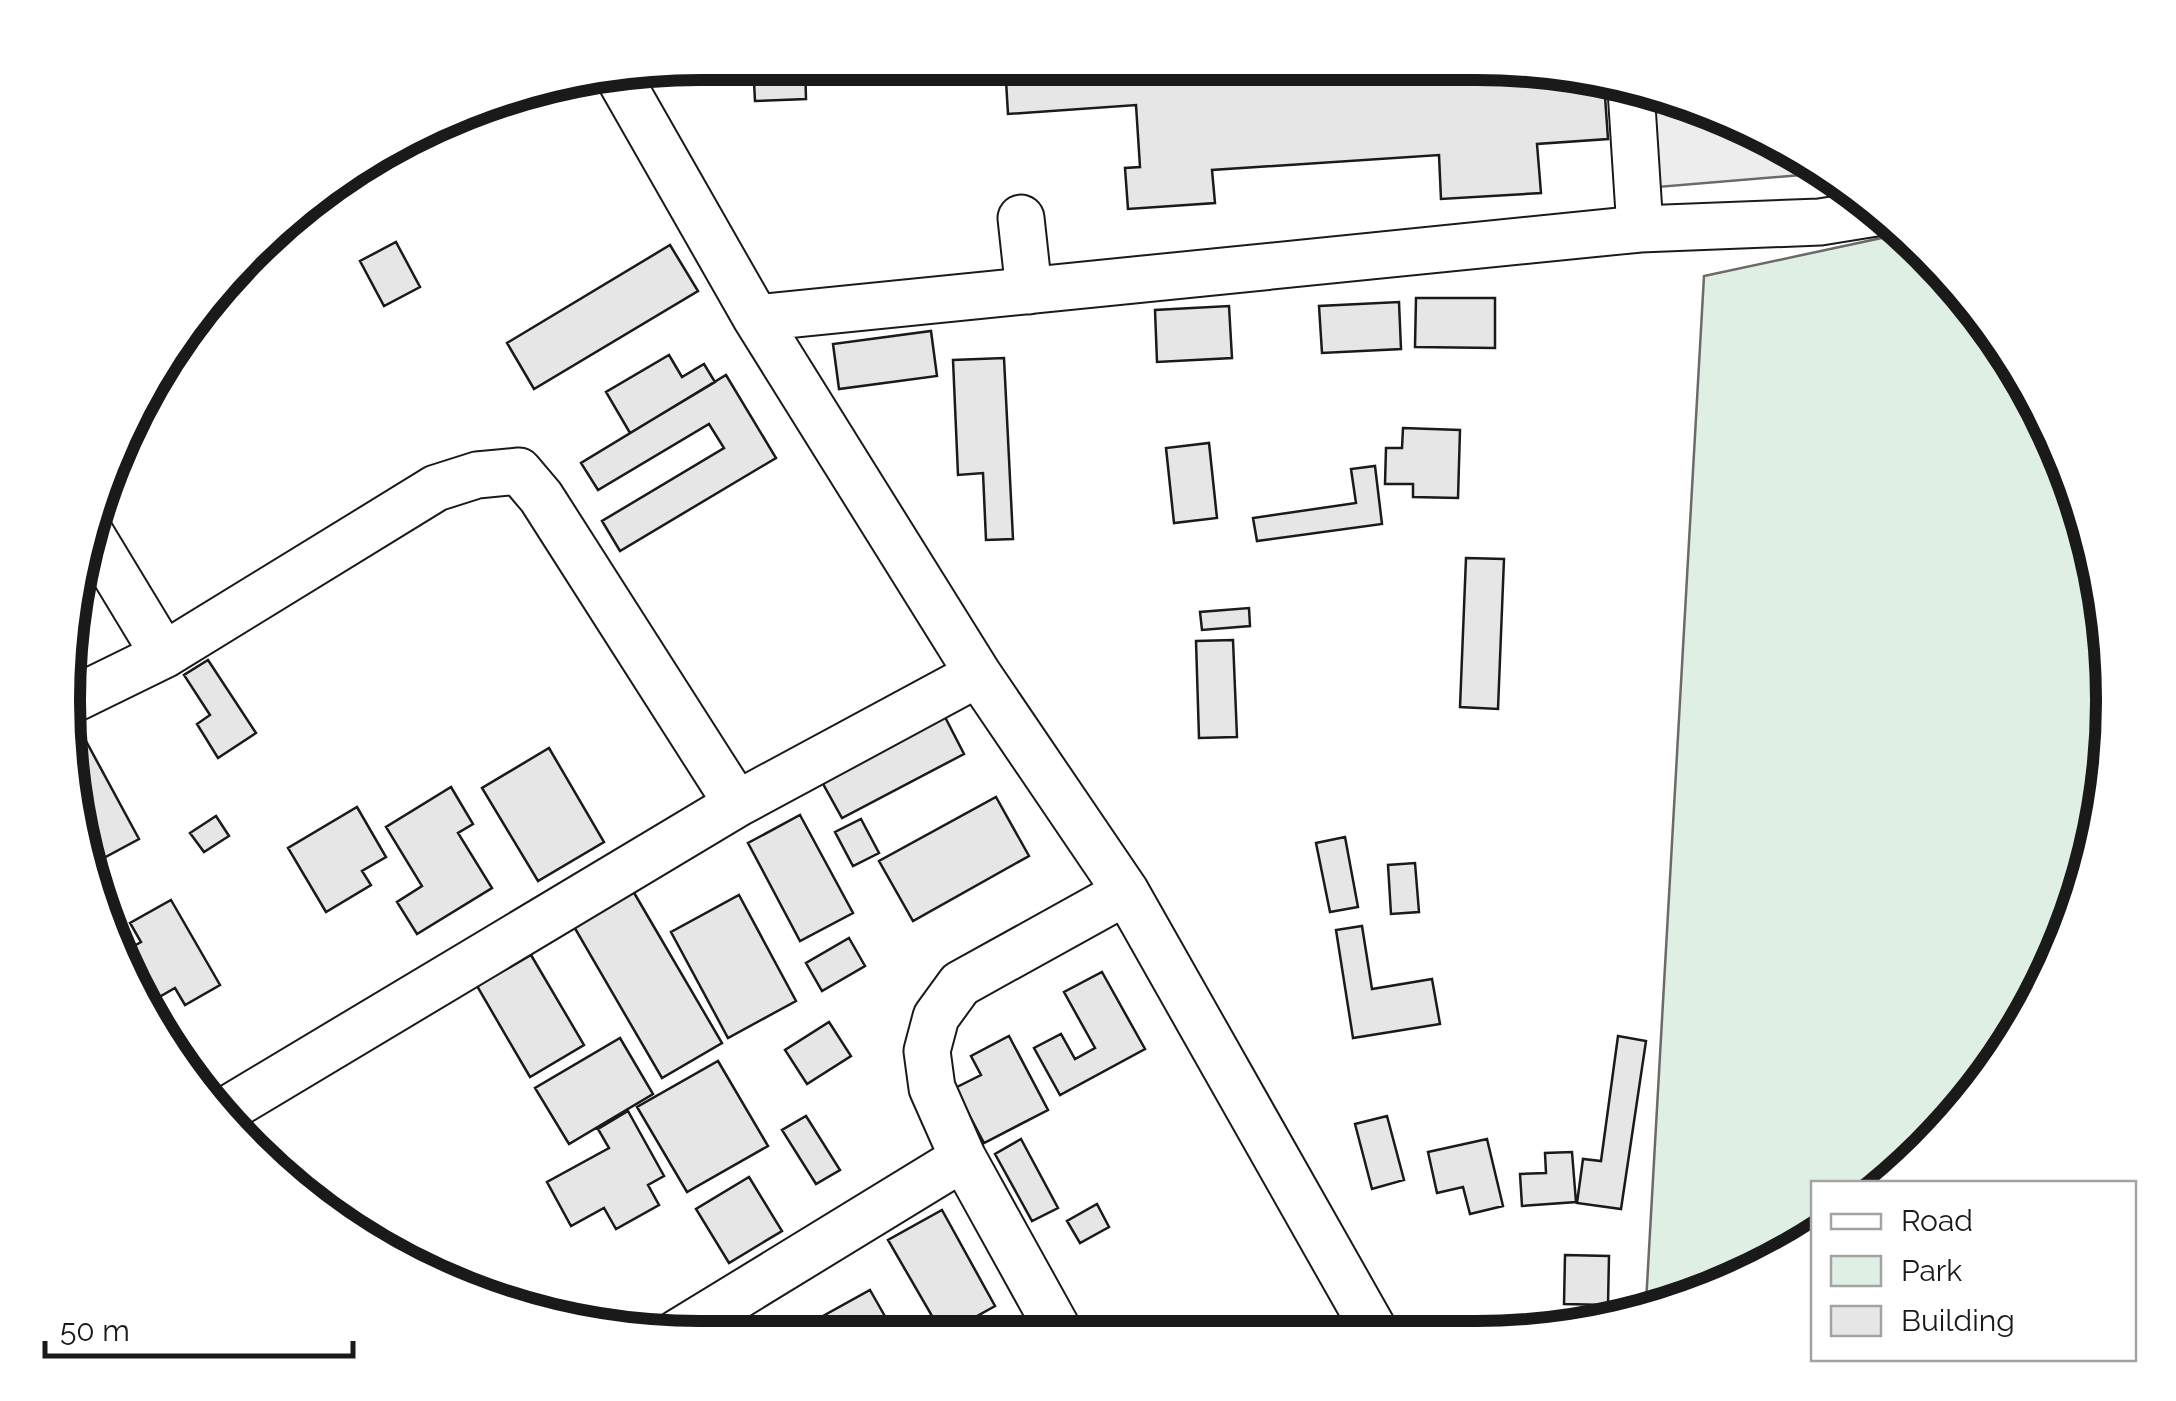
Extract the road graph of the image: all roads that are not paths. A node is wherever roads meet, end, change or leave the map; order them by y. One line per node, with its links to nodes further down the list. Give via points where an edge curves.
1 (623, 85): 7 (street)
2 (1633, 100): 5 (street)
3 (1862, 215): 5 (street)
4 (1022, 218): 6 (street)
5 (1640, 230): 6 (street)
6 (1029, 291): 7 (street)
7 (756, 318): 10 (street)
8 (99, 548): 9 (street)
9 (164, 656): 11 (street); 12 (street, via 436,488 477,475 519,472 541,496)
10 (978, 674): 12 (street); 13 (street)
11 (80, 696)
12 (737, 804): 14 (street)
13 (1126, 892): 15 (street, via 960,984 936,1018 927,1052 932,1088); 18 (street)
14 (232, 1108)
15 (963, 1158): 16 (street); 17 (street)
16 (699, 1321)
17 (1053, 1321)
18 (1369, 1321)

